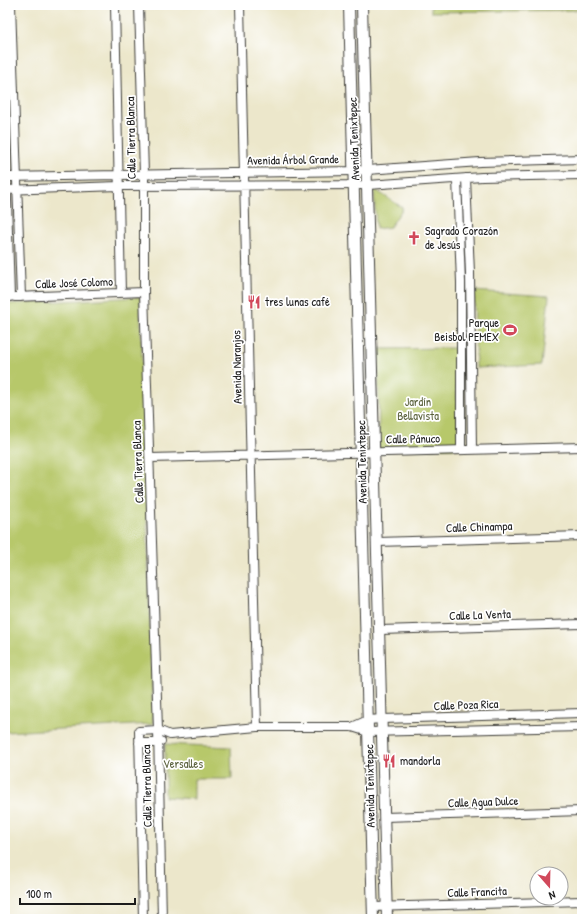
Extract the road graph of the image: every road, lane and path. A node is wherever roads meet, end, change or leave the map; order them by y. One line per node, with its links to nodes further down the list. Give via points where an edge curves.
1 (11, 5): 18 (street)
2 (115, 5): 14 (street)
3 (139, 5): 15 (street, Calle Tierra Blanca)
4 (240, 5): 13 (street, Avenida Naranjos)
5 (349, 5): 8 (main road, Avenida Tenixtepec)
6 (362, 5): 7 (main road, Avenida Tenixtepec)
7 (363, 36): 8 (main road); 11 (main road, Avenida Tenixtepec)
8 (350, 37): 12 (main road, Avenida Tenixtepec)
9 (5, 136): 17 (street)
10 (582, 159): 11 (street, Avenida Árbol Grande, via 480,162)
11 (368, 170): 12 (street, Avenida Árbol Grande); 21 (main road, Avenida Tenixtepec)
12 (353, 171): 13 (street, Avenida Árbol Grande); 23 (main road, Avenida Tenixtepec)
13 (244, 172): 15 (street, Avenida Árbol Grande); 22 (street, Avenida Naranjos)
14 (118, 174): 15 (street, Avenida Árbol Grande); 18 (street, Avenida Árbol Grande); 24 (street)
15 (144, 174): 25 (street, Calle Tierra Blanca)
16 (582, 175): 19 (street, Avenida Árbol Grande)
17 (6, 177): 18 (street, Avenida Árbol Grande); 27 (street)
18 (17, 177): 26 (street)
19 (466, 178): 20 (street, Avenida Árbol Grande); 36 (street)
20 (457, 179): 21 (street, Avenida Árbol Grande); 35 (street, via 461,275)
21 (368, 184): 23 (street, Avenida Árbol Grande); 37 (main road, Avenida Tenixtepec)
22 (244, 185): 23 (street, Avenida Árbol Grande); 25 (street, Avenida Árbol Grande); 39 (street, Avenida Naranjos)
23 (353, 185): 38 (main road, Avenida Tenixtepec)
24 (119, 186): 25 (street, Avenida Árbol Grande); 26 (street, Avenida Árbol Grande); 31 (street)
25 (144, 186): 30 (street, Calle Tierra Blanca)
26 (17, 189): 27 (street, Avenida Árbol Grande); 29 (street)
27 (6, 190): 28 (street)
28 (8, 241): 29 (street); 32 (street)
29 (19, 241): 33 (street)
30 (144, 292): 31 (street, Calle José Colomo); 40 (street, Calle Tierra Blanca)
31 (121, 293): 33 (street, Calle José Colomo)
32 (8, 297): 33 (street, Calle José Colomo)
33 (21, 297)
34 (582, 447): 36 (street, Calle Pánuco)
35 (461, 450): 36 (street, Calle Pánuco); 37 (street, Calle Pánuco)
36 (472, 450)
37 (375, 452): 38 (street, Calle Pánuco); 42 (main road, Avenida Tenixtepec)
38 (361, 453): 39 (street, Calle Pánuco); 47 (main road, Avenida Tenixtepec)
39 (251, 456): 40 (street, Calle Pánuco); 50 (street, Avenida Naranjos)
40 (150, 458): 51 (street, Calle Tierra Blanca)
41 (582, 536): 42 (street, Calle Chinampa)
42 (377, 542): 44 (main road, Avenida Tenixtepec)
43 (582, 624): 44 (street, Calle La Venta)
44 (380, 630): 46 (main road, Avenida Tenixtepec)
45 (582, 713): 46 (street, Calle Poza Rica)
46 (382, 719): 47 (street, Calle Poza Rica); 53 (main road, Avenida Tenixtepec)
47 (368, 720): 48 (street, Calle Poza Rica); 52 (main road, Avenida Tenixtepec)
48 (352, 727): 50 (street, Calle Poza Rica); 52 (street, Calle Poza Rica)
49 (582, 727): 53 (street, Calle Poza Rica)
50 (257, 728): 54 (street, Calle Poza Rica)
51 (158, 730): 54 (street, Calle Poza Rica); 55 (street, Calle Tierra Blanca, via 139,731); 56 (street, Calle Tierra Blanca)
52 (368, 732): 53 (street, Calle Poza Rica); 61 (main road, Avenida Tenixtepec)
53 (382, 732): 58 (main road, Avenida Tenixtepec)
54 (170, 734): 56 (street)
55 (139, 743): 56 (street); 62 (street, Calle Tierra Blanca)
56 (158, 743): 63 (street, Calle Tierra Blanca)
57 (582, 811): 58 (street, Calle Agua Dulce)
58 (384, 816): 60 (main road, Avenida Tenixtepec)
59 (582, 901): 60 (street, Calle Francita)
60 (386, 906): 61 (street, Calle Francita); 65 (main road, Avenida Tenixtepec)
61 (372, 907): 64 (main road, Avenida Tenixtepec)
62 (143, 919)
63 (162, 919)
64 (373, 919)
65 (388, 919)

